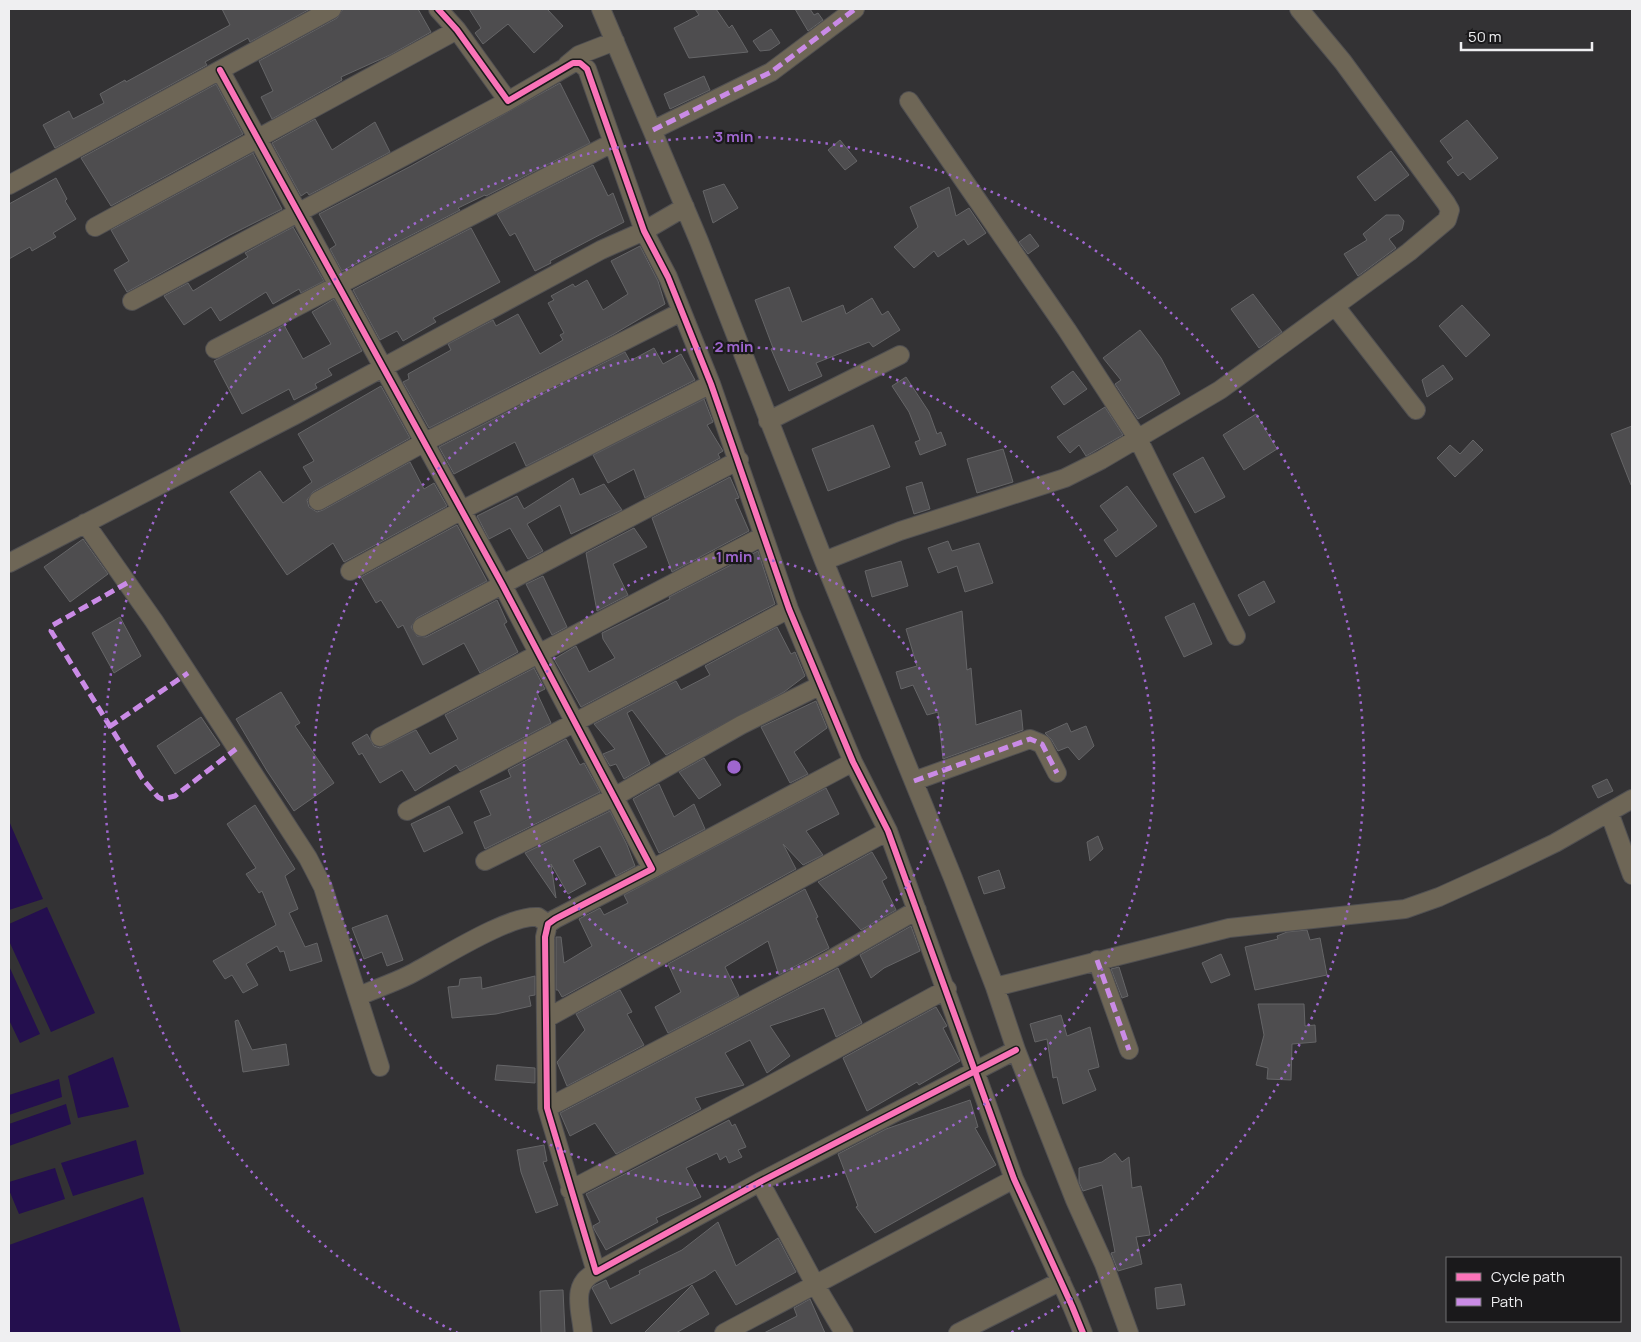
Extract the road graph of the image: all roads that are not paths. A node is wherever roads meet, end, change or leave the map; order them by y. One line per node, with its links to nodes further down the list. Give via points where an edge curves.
1 (332, 9): 9 (street)
2 (438, 9): 6 (street)
3 (601, 9): 7 (street)
4 (855, 9): 12 (street, via 771,72)
5 (1298, 9): 22 (street, via 1363,89 1450,210 1447,220 1437,229)
6 (456, 30): 10 (street); 13 (street)
7 (615, 41): 8 (street, via 579,55); 12 (street)
8 (564, 68): 10 (street); 14 (street, via 578,62 587,68)
9 (220, 70): 13 (street); 15 (street)
10 (508, 101): 17 (street)
11 (909, 101): 30 (street)
12 (653, 130): 16 (street)
13 (258, 140): 17 (street); 18 (street)
14 (612, 143): 19 (street); 20 (street)
15 (9, 185)
16 (681, 210): 19 (street); 29 (street)
17 (299, 212): 20 (street); 21 (street)
18 (95, 227)
19 (652, 227): 23 (street); 26 (street, via 601,250)
20 (337, 284): 24 (street); 26 (street)
21 (132, 301)
22 (1335, 306): 28 (street); 30 (street, via 1220,390)
23 (681, 312): 27 (street); 31 (street)
24 (215, 349)
25 (900, 355): 29 (street)
26 (384, 367): 31 (street); 35 (street)
27 (711, 384): 32 (street); 34 (street)
28 (1416, 410)
29 (768, 421): 37 (street)
30 (1138, 439): 37 (street, via 1065,478 900,531); 43 (street)
31 (424, 444): 33 (street); 34 (street)
32 (739, 460): 36 (street); 40 (street)
33 (318, 501)
34 (460, 511): 39 (street); 40 (street)
35 (85, 523): 38 (street); 64 (street, via 154,621 308,858 323,887)
36 (763, 536): 41 (street); 44 (street)
37 (824, 561): 50 (street)
38 (9, 563)
39 (350, 571)
40 (502, 584): 42 (street); 44 (street)
41 (789, 609): 45 (street); 46 (street)
42 (422, 627)
43 (1236, 636)
44 (537, 654): 46 (street); 47 (street)
45 (821, 685): 48 (street); 51 (street, via 741,725)
46 (574, 724): 51 (street); 53 (street)
47 (380, 737)
48 (853, 762): 55 (street); 57 (street)
49 (1057, 773): 50 (street, via 1042,744 1030,739)
50 (914, 781): 62 (street)
51 (614, 797): 56 (street); 57 (street)
52 (1632, 799): 54 (street)
53 (407, 811)
54 (1609, 812): 58 (street); 61 (street, via 1554,843 1439,898 1405,909 1253,924)
55 (888, 831): 59 (street); 65 (street)
56 (485, 861)
57 (652, 869): 60 (street)
58 (1632, 875)
59 (917, 910): 63 (street); 70 (street, via 830,960)
60 (548, 924): 64 (street, via 538,917 520,919 452,949 409,976); 65 (street, via 545,937)
61 (1097, 960): 62 (street); 66 (street)
62 (996, 987): 67 (street)
63 (946, 988): 69 (street); 73 (street)
64 (359, 996): 68 (street)
65 (547, 1018): 70 (street)
66 (1129, 1050)
67 (1013, 1052): 69 (street); 82 (street, via 1104,1264)
68 (380, 1067)
69 (979, 1068): 71 (street); 72 (street)
70 (547, 1108): 73 (street)
71 (1014, 1179): 75 (street); 76 (street)
72 (760, 1182): 74 (street); 76 (street)
73 (570, 1190): 74 (street)
74 (596, 1272): 77 (street, via 585,1278 579,1288)
75 (1061, 1281): 80 (street); 81 (street)
76 (816, 1286): 78 (street); 79 (street)
77 (583, 1333)
78 (724, 1333)
79 (844, 1333)
80 (958, 1333)
81 (1083, 1333)
82 (1129, 1333)

